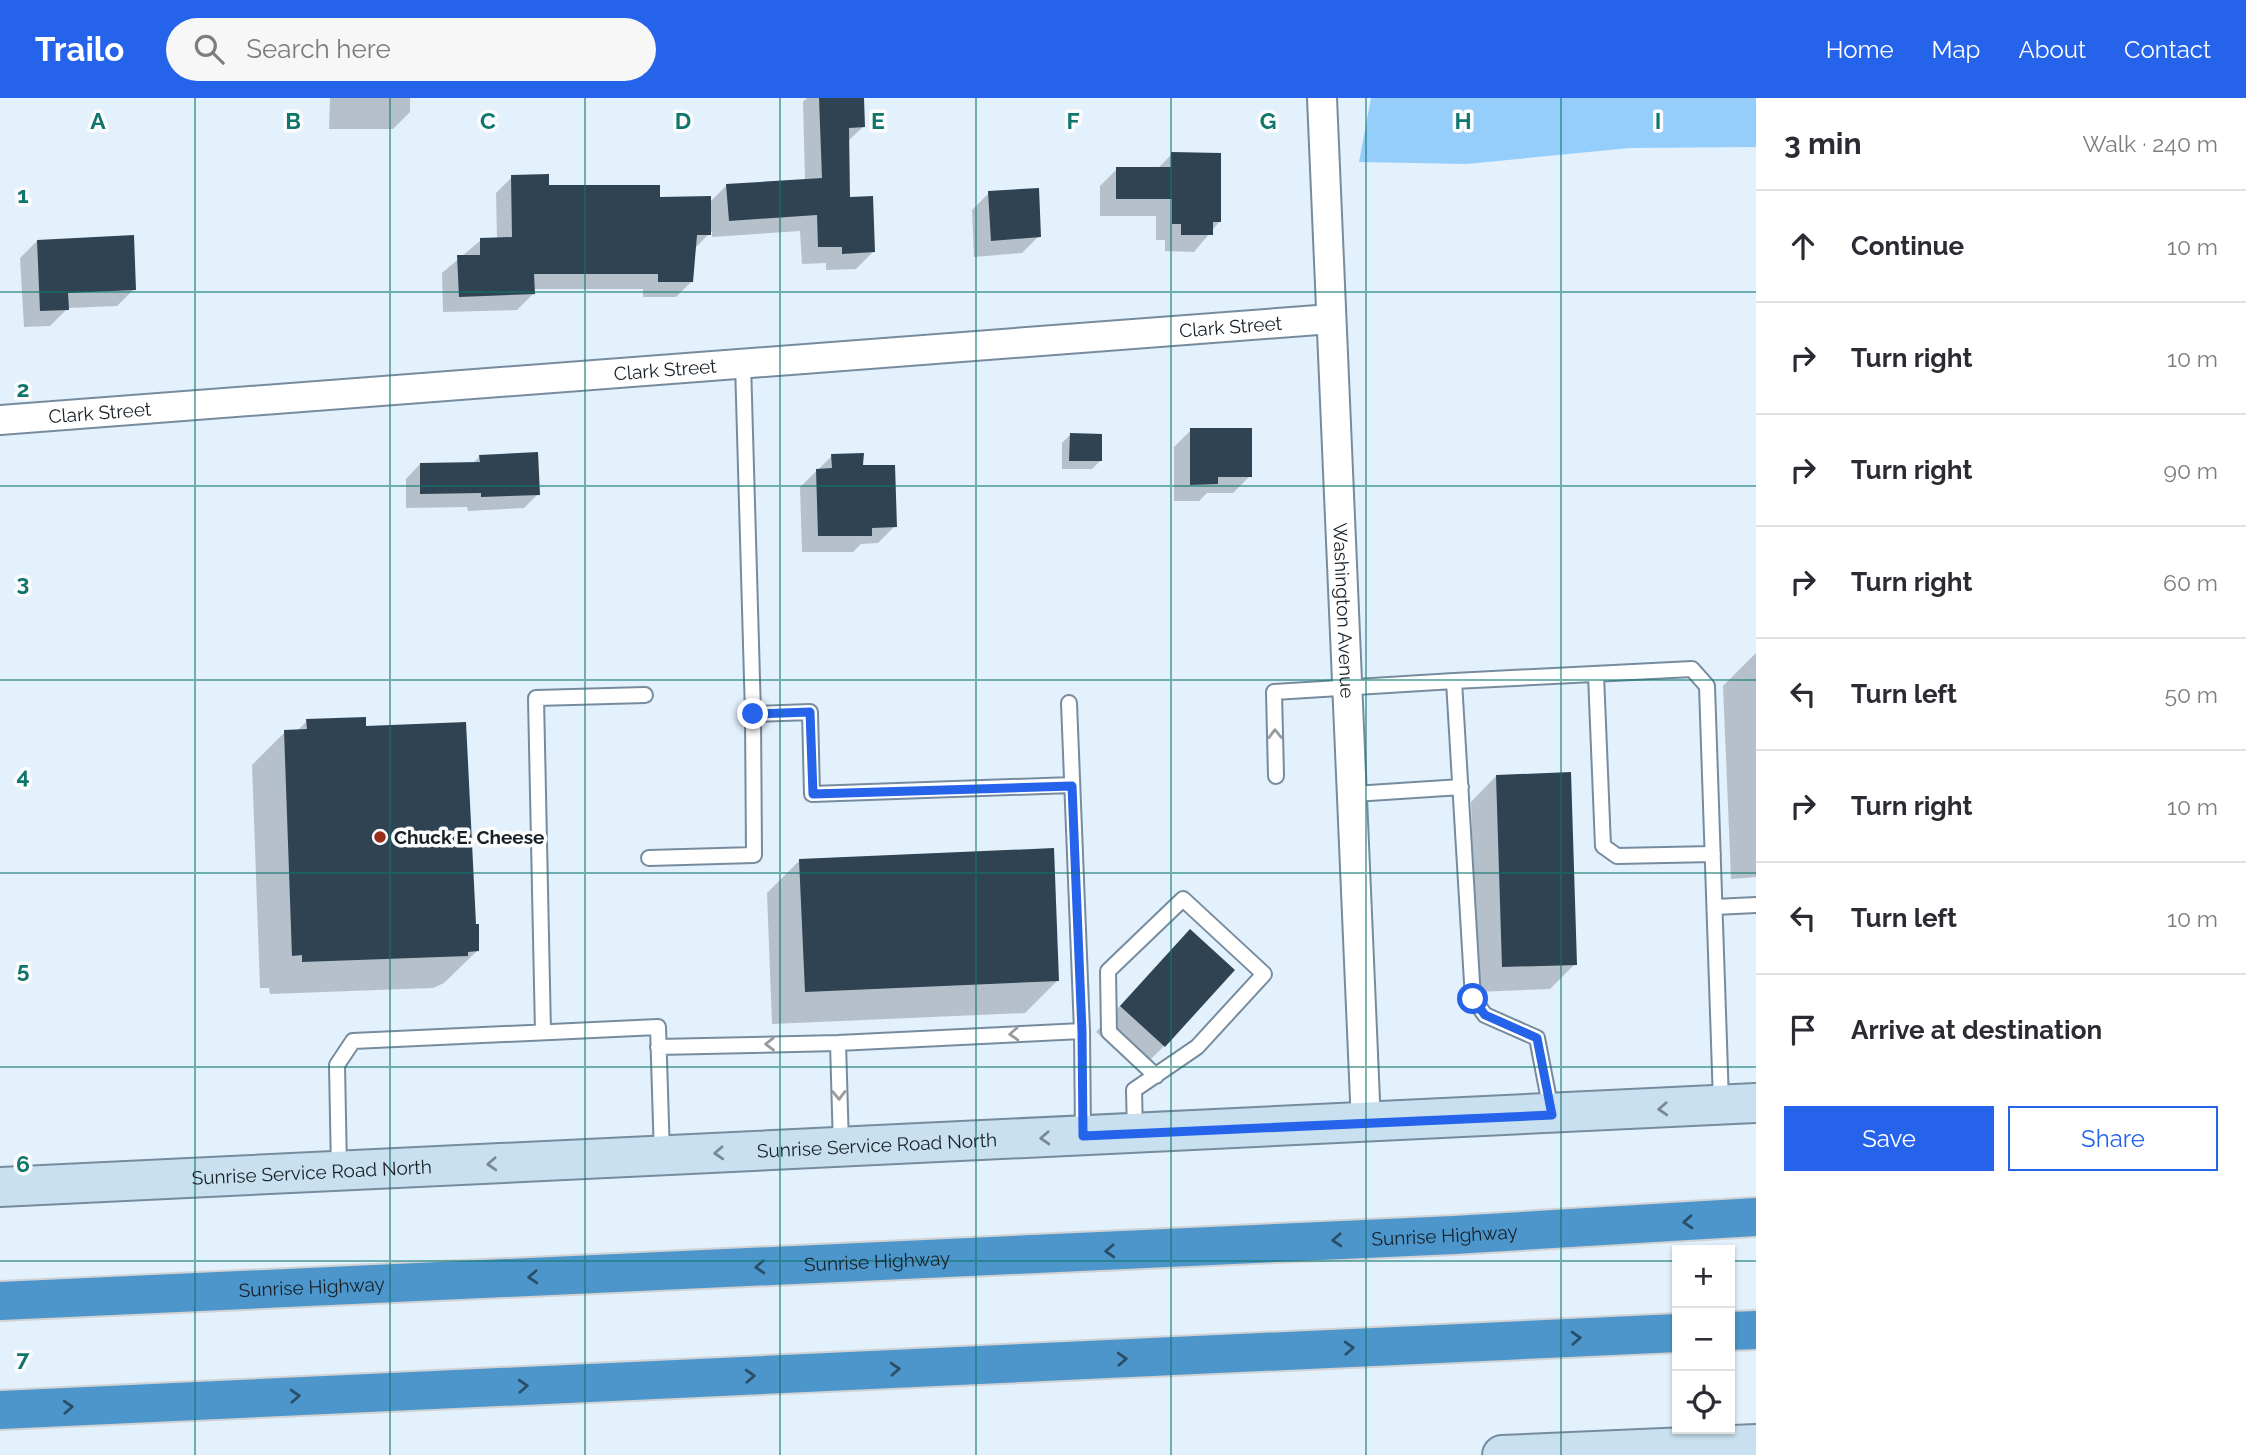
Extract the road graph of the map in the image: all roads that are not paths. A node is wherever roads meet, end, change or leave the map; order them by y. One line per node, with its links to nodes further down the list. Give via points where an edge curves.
1 (1322, 98): 2 (street, Washington Avenue)
2 (1331, 319): 3 (street, Clark Street); 7 (street, Washington Avenue)
3 (743, 363): 4 (street, Clark Street); 10 (lane)
4 (0, 420)
5 (1596, 675): 6 (lane); 15 (lane, via 1603,846 1618,856); 15 (lane, via 1692,669 1707,686)
6 (1454, 681): 7 (lane); 13 (lane)
7 (1348, 688): 11 (lane, one-way to 7, via 1274,692); 14 (street, Washington Avenue)
8 (645, 695): 20 (lane, via 536,698)
9 (1069, 703): 12 (lane)
10 (753, 714): 12 (lane, via 810,712 813,794); 16 (lane, via 754,855)
11 (1276, 776)
12 (1072, 786): 19 (lane)
13 (1461, 787): 14 (lane); 25 (lane, via 1473,999 1485,1015 1537,1038)
14 (1354, 794): 26 (street, Washington Avenue)
15 (1713, 854): 18 (lane)
16 (649, 858)
17 (1756, 905): 18 (lane)
18 (1715, 907): 24 (lane)
19 (1082, 1031): 21 (lane, one-way to 21); 28 (lane)
20 (543, 1032): 22 (lane, via 658,1027); 31 (lane, via 353,1041 337,1065)
21 (838, 1043): 22 (lane, one-way to 22); 29 (lane, one-way to 29)
22 (658, 1047): 30 (lane)
23 (1156, 1076): 23 (lane, via 1197,1048 1264,974 1184,899 1108,971 1109,1032); 27 (lane, via 1134,1090)
24 (1738, 1104): 25 (main road, Sunrise Service Road North, one-way to 25)
25 (1552, 1115): 26 (main road, Sunrise Service Road North)
26 (1366, 1124): 27 (main road, Sunrise Service Road North)
27 (1135, 1134): 28 (main road, Sunrise Service Road North)
28 (1083, 1136): 29 (main road, Sunrise Service Road North, one-way to 29)
29 (841, 1147): 30 (main road, Sunrise Service Road North, one-way to 30)
30 (662, 1156): 31 (main road, Sunrise Service Road North, one-way to 31)
31 (339, 1171): 32 (main road, Sunrise Service Road North)
32 (0, 1187)
33 (1756, 1217): 34 (highway, Sunrise Highway, one-way to 34, via 1440,1236)
34 (0, 1301)
35 (1756, 1330): 36 (highway)
36 (1735, 1331)
37 (1672, 1334): 38 (highway, one-way to 37)
38 (0, 1410)
39 (1756, 1444): 40 (main road)
40 (1502, 1455)

